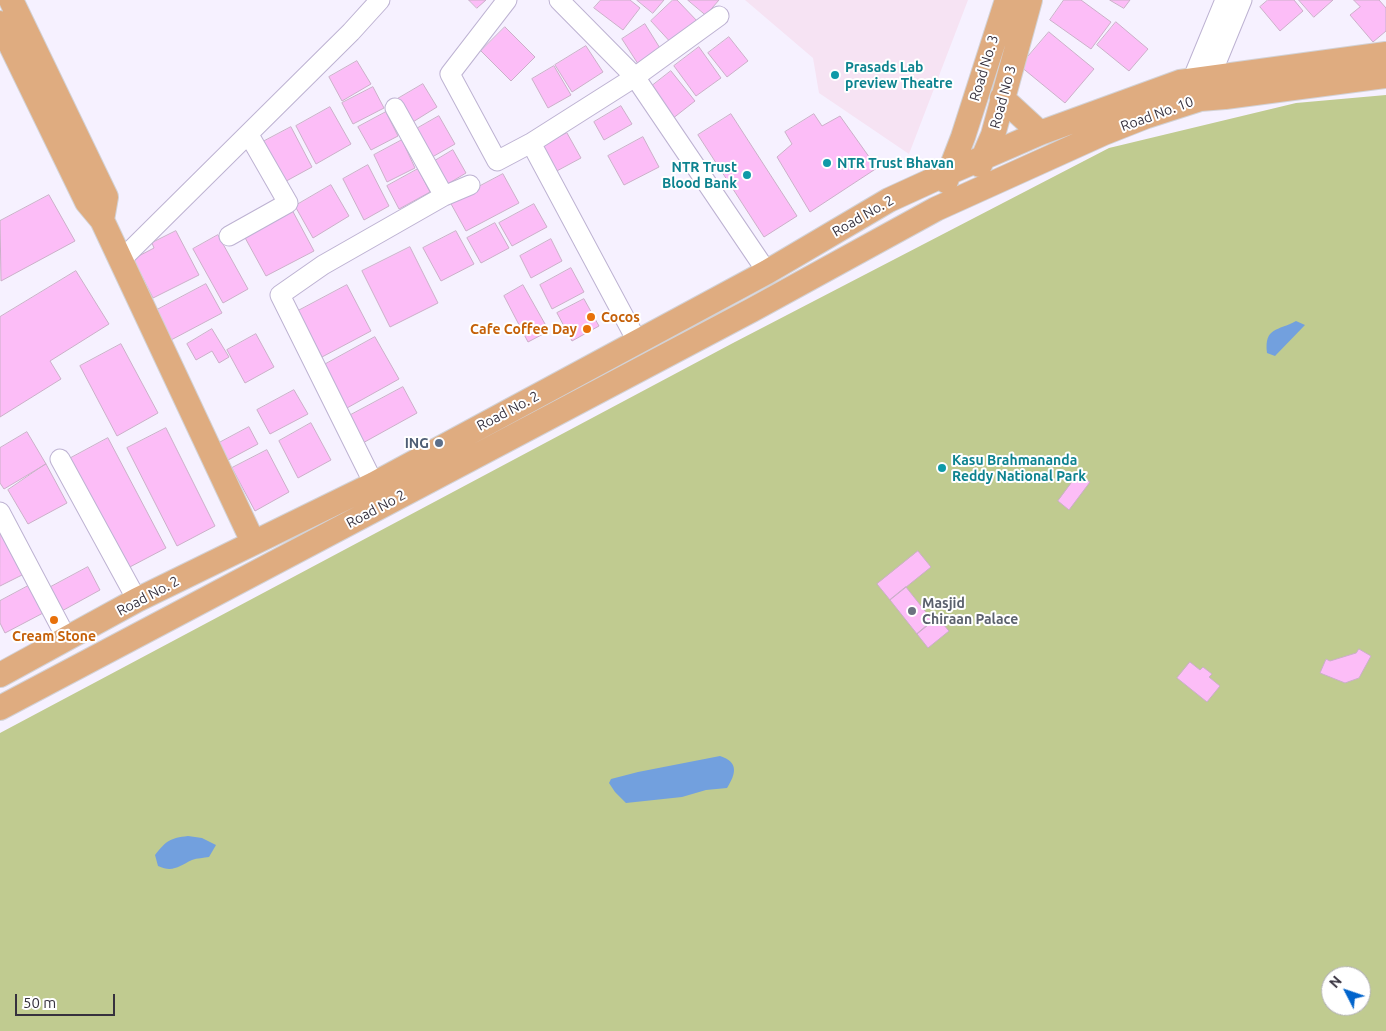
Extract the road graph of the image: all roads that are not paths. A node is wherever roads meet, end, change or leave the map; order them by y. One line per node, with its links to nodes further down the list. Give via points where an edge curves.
1 (11, 0): 29 (main road, via 106,197)
2 (380, 0): 18 (street)
3 (507, 0): 20 (street, via 450,74 497,161)
4 (559, 0): 13 (street)
5 (1007, 0): 19 (main road, Road No. 3)
6 (1030, 0): 15 (main road, Road No 3)
7 (1225, 0): 14 (street)
8 (1242, 0): 14 (street)
9 (719, 16): 13 (street)
10 (0, 22): 29 (main road, via 87,202)
11 (1386, 54): 14 (main road, Road No. 10)
12 (1386, 76): 25 (main road, Road No. 10, via 1200,99 1104,133)
13 (635, 78): 20 (street); 32 (street)
14 (1201, 79): 17 (main road, Road No. 10, via 1180,82)
15 (1002, 98): 17 (main road); 22 (main road, Road No 3)
16 (395, 108): 26 (street)
17 (1040, 133): 21 (main road, Road No. 10)
18 (249, 135): 30 (street, via 288,203); 31 (street)
19 (963, 137): 23 (main road, Road No. 3); 27 (main road, via 939,162)
20 (530, 143): 33 (street)
21 (1014, 144): 22 (main road, Road No. 2)
22 (982, 159): 23 (main road, Road No. 2); 25 (main road, Road No 3)
23 (948, 173): 27 (main road, Road No. 2); 28 (main road, Road No. 3)
24 (470, 185): 26 (street)
25 (971, 192): 28 (main road)
26 (444, 196): 35 (street, via 323,265 280,295)
27 (889, 200): 32 (main road, Road No. 2)
28 (936, 209): 41 (main road, Road No 2, via 752,310)
29 (102, 220): 31 (main road)
30 (229, 236)
31 (121, 260): 37 (main road)
32 (768, 272): 33 (main road, Road No. 2)
33 (638, 341): 35 (main road, Road No. 2)
34 (60, 459): 38 (street)
35 (374, 484): 37 (main road, Road No. 2)
36 (0, 512): 39 (street)
37 (253, 542): 38 (main road, Road No. 2)
38 (137, 600): 39 (main road, Road No. 2)
39 (67, 639): 40 (main road, Road No. 2)
40 (0, 675)
41 (0, 708)

